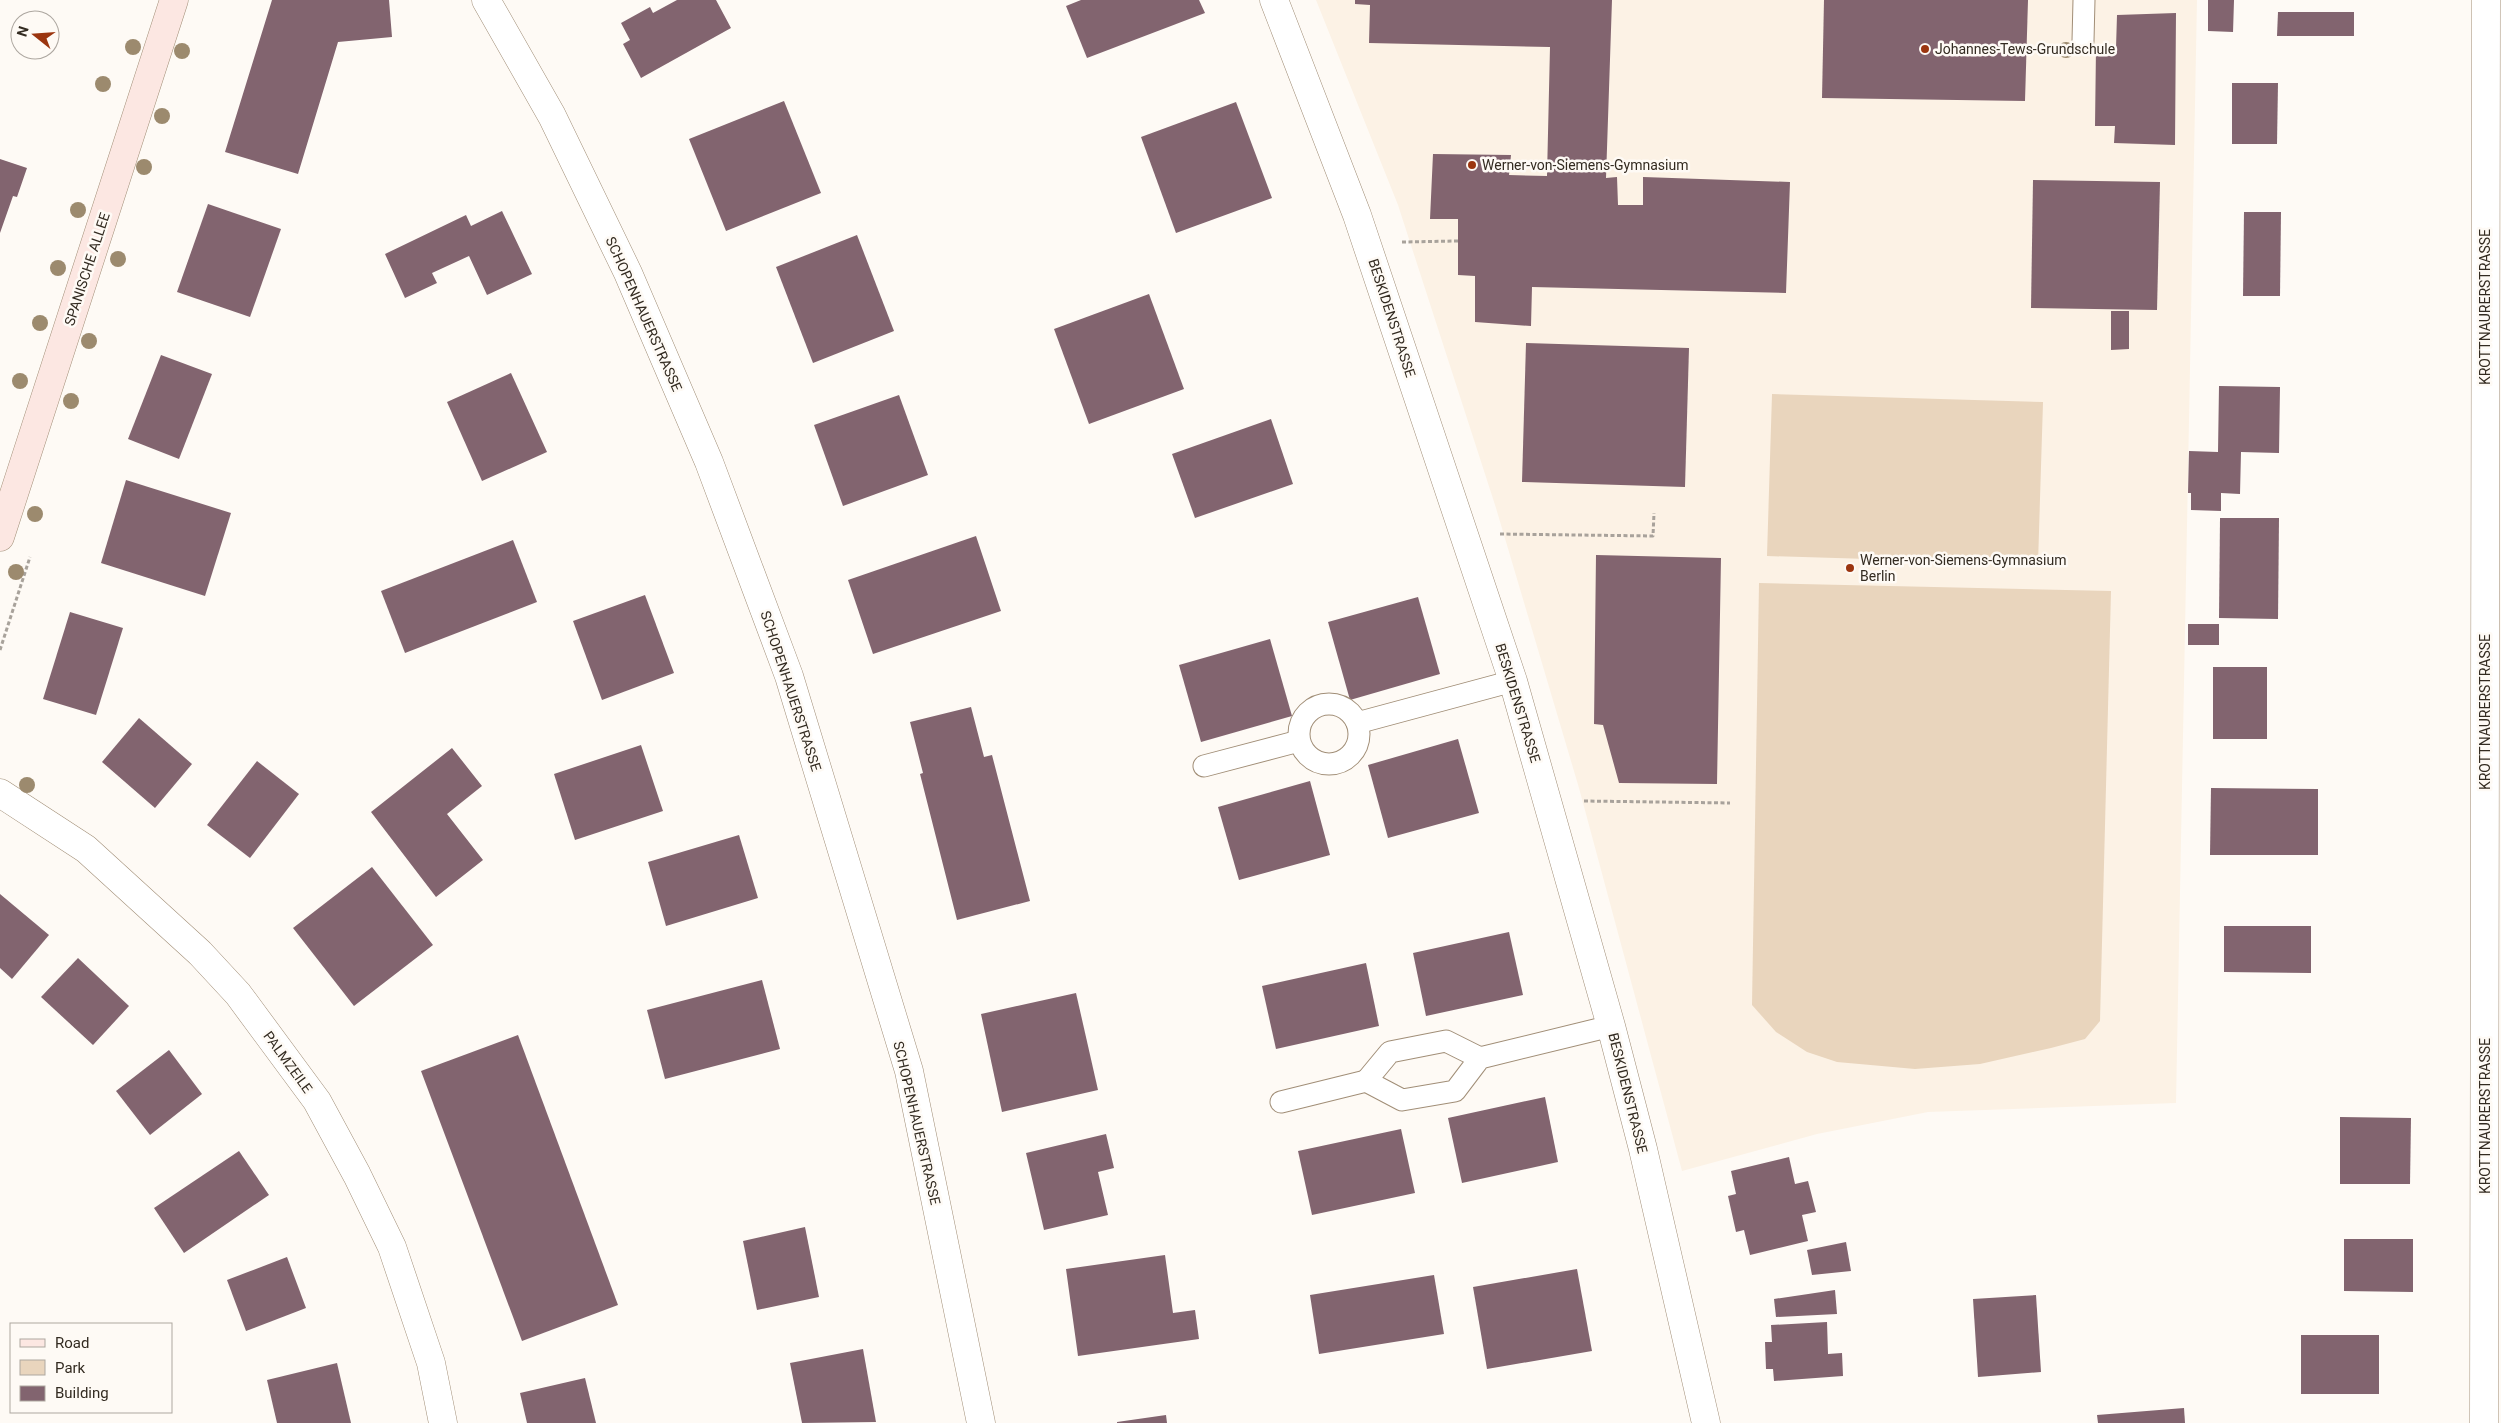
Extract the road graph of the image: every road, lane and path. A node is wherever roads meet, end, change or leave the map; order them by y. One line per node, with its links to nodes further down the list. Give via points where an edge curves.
1 (174, 0): 11 (main road, SPANISCHE ALLEE)
2 (486, 0): 24 (street, SCHOPENHAUERSTRASSE, via 552,116 628,273 709,462 789,676 908,1071)
3 (1274, 0): 12 (street, BESKIDENSTRASSE, via 1357,215)
4 (2084, 0): 6 (lane)
5 (2486, 0): 26 (street, KROTTNAURERSTRASSE)
6 (2083, 41)
7 (1458, 241): 8 (path)
8 (1394, 242)
9 (1654, 513): 10 (path, via 1653,536)
10 (1492, 534)
11 (0, 537)
12 (1513, 681): 13 (lane); 19 (street, BESKIDENSTRASSE)
13 (1356, 723): 14 (lane, via 1350,712 1340,706 1318,706 1300,725); 14 (lane, via 1360,735 1355,750 1345,760 1331,765 1316,762 1305,753)
14 (1299, 741): 15 (lane)
15 (1204, 766)
16 (0, 793): 23 (street, PALMZEILE, via 86,849 200,953 238,994 317,1102 392,1247 431,1363)
17 (1583, 801): 18 (path)
18 (1730, 803)
19 (1611, 1026): 20 (lane); 25 (street, BESKIDENSTRASSE)
20 (1480, 1058): 21 (lane, via 1446,1041 1390,1052); 21 (lane, via 1455,1091 1402,1100)
21 (1366, 1081): 22 (lane)
22 (1281, 1102)
23 (443, 1423)
24 (980, 1423)
25 (1706, 1423)
26 (2484, 1423)

